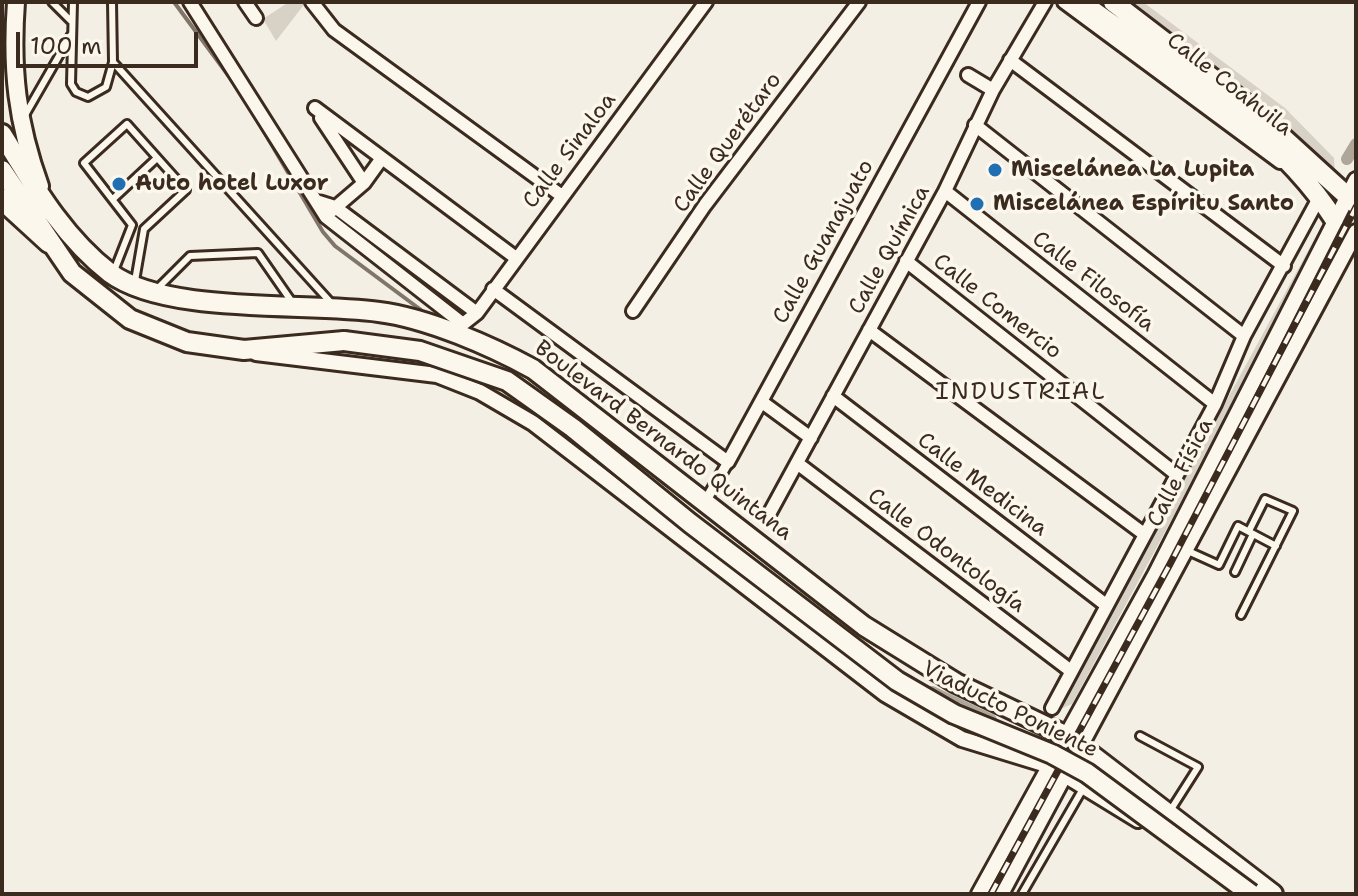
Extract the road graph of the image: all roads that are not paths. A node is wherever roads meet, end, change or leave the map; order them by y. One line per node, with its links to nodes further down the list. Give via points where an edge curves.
1 (16, 2): 22 (main road, via 12,60)
2 (52, 2): 16 (lane)
3 (73, 2): 16 (lane)
4 (112, 2): 19 (lane)
5 (190, 2): 38 (street, via 316,201)
6 (245, 2): 15 (street)
7 (312, 2): 32 (street, via 334,30)
8 (706, 2): 32 (street, Calle Sinaloa)
9 (859, 2): 51 (street, Calle Querétaro, via 705,205)
10 (979, 2): 57 (street, Calle Guanajuato)
11 (1045, 2): 18 (street, Calle Química)
12 (1064, 2): 27 (street, via 1272,158)
13 (1081, 2): 27 (main road, Calle Coahuila)
14 (1113, 2): 27 (main road, Calle Coahuila, via 1246,104)
15 (256, 18)
16 (71, 21): 17 (lane)
17 (71, 34): 19 (lane, via 71,84 76,92 98,94 106,87); 22 (lane)
18 (1010, 60): 21 (street, Calle Química); 44 (street)
19 (113, 62): 50 (lane)
20 (968, 75): 21 (street)
21 (993, 90): 23 (street, Calle Química)
22 (22, 122): 37 (main road)
23 (975, 125): 31 (street, Calle Química); 54 (street)
24 (2, 134): 37 (main road, Boulevard Bernardo Quintana)
25 (157, 158): 35 (lane); 35 (lane, via 127,124 84,163); 46 (lane, via 186,190 144,229)
26 (382, 158): 30 (street); 30 (street, via 315,108); 42 (street)
27 (1300, 164): 33 (main road, Calle Coahuila); 36 (main road, Calle Coahuila)
28 (2, 170): 41 (main road)
29 (1356, 180): 36 (street, Calle Física)
30 (364, 183): 38 (street)
31 (945, 191): 43 (street, Calle Química); 58 (street, Calle Filosofía)
32 (562, 196): 42 (street, Calle Sinaloa)
33 (1319, 198): 39 (main road, Calle Coahuila); 44 (street, Calle Física)
34 (2, 199): 41 (highway)
35 (113, 199): 45 (lane, via 132,225)
36 (1351, 200): 39 (street, Calle Física)
37 (49, 210): 45 (main road, Boulevard Bernardo Quintana)
38 (330, 212): 52 (street); 52 (street, Calle Sinaloa, via 466,323)
39 (1334, 219): 40 (street); 74 (street, Calle Física, via 1155,575)
40 (1355, 235): 68 (street)
41 (49, 242): 55 (main road, via 72,273 130,319 187,342)
42 (516, 258): 47 (street, Calle Sinaloa)
43 (906, 261): 53 (street, Calle Química); 62 (street, Calle Comercio)
44 (1284, 266): 54 (street, Calle Física)
45 (113, 275): 46 (main road, Boulevard Bernardo Quintana)
46 (135, 285): 48 (main road, Boulevard Bernardo Quintana)
47 (493, 289): 52 (street, Calle Sinaloa); 60 (street)
48 (154, 292): 49 (main road, Boulevard Bernardo Quintana); 49 (lane, via 190,256 258,253)
49 (294, 305): 50 (main road, Boulevard Bernardo Quintana)
50 (335, 308): 63 (main road, Boulevard Bernardo Quintana, via 383,312 501,351 564,391)
51 (633, 311)
52 (477, 313)
53 (869, 330): 56 (street, Calle Química); 66 (street)
54 (1244, 336): 58 (street, Calle Física)
55 (244, 350): 77 (street, via 437,375 480,392 533,423 885,694 962,739); 85 (main road, Viaducto Poniente, bridge, via 344,341 420,351 507,381 897,681 954,714 1087,773)
56 (833, 396): 59 (street, Calle Química); 70 (street, Calle Medicina)
57 (762, 402): 59 (street); 60 (street, Calle Guanajuato)
58 (1215, 404): 62 (street, Calle Física)
59 (811, 438): 61 (street, Calle Química)
60 (728, 462): 63 (street, Calle Guanajuato)
61 (797, 463): 64 (street, Calle Química); 72 (street, Calle Odontología)
62 (1176, 474): 66 (street, Calle Física)
63 (705, 502): 74 (main road, Boulevard Bernardo Quintana, via 864,626 956,683)
64 (768, 516)
65 (1251, 532): 67 (lane); 67 (lane, via 1265,499 1293,511); 68 (lane, via 1238,526 1219,565); 69 (lane)
66 (1144, 534): 70 (street, Calle Física)
67 (1276, 546): 71 (lane)
68 (1187, 550): 76 (street)
69 (1235, 572)
70 (1106, 605): 72 (street, Calle Física)
71 (1241, 615)
72 (1071, 671): 73 (street, Calle Física)
73 (1052, 708)
74 (1067, 736): 76 (main road, Boulevard Bernardo Quintana); 77 (street, Calle Física)
75 (1140, 736): 80 (lane, via 1198,767)
76 (1083, 747): 78 (street); 80 (main road, Boulevard Bernardo Quintana)
77 (1050, 766): 78 (street); 81 (street, Calle Física)
78 (1066, 776): 79 (street); 82 (street)
79 (1084, 787): 83 (lane); 84 (street, via 1155,830)
80 (1168, 814): 86 (main road, Boulevard Bernardo Quintana)
81 (979, 894)
82 (1001, 894)
83 (1022, 894)
84 (1238, 894)
85 (1251, 894)
86 (1273, 894)

